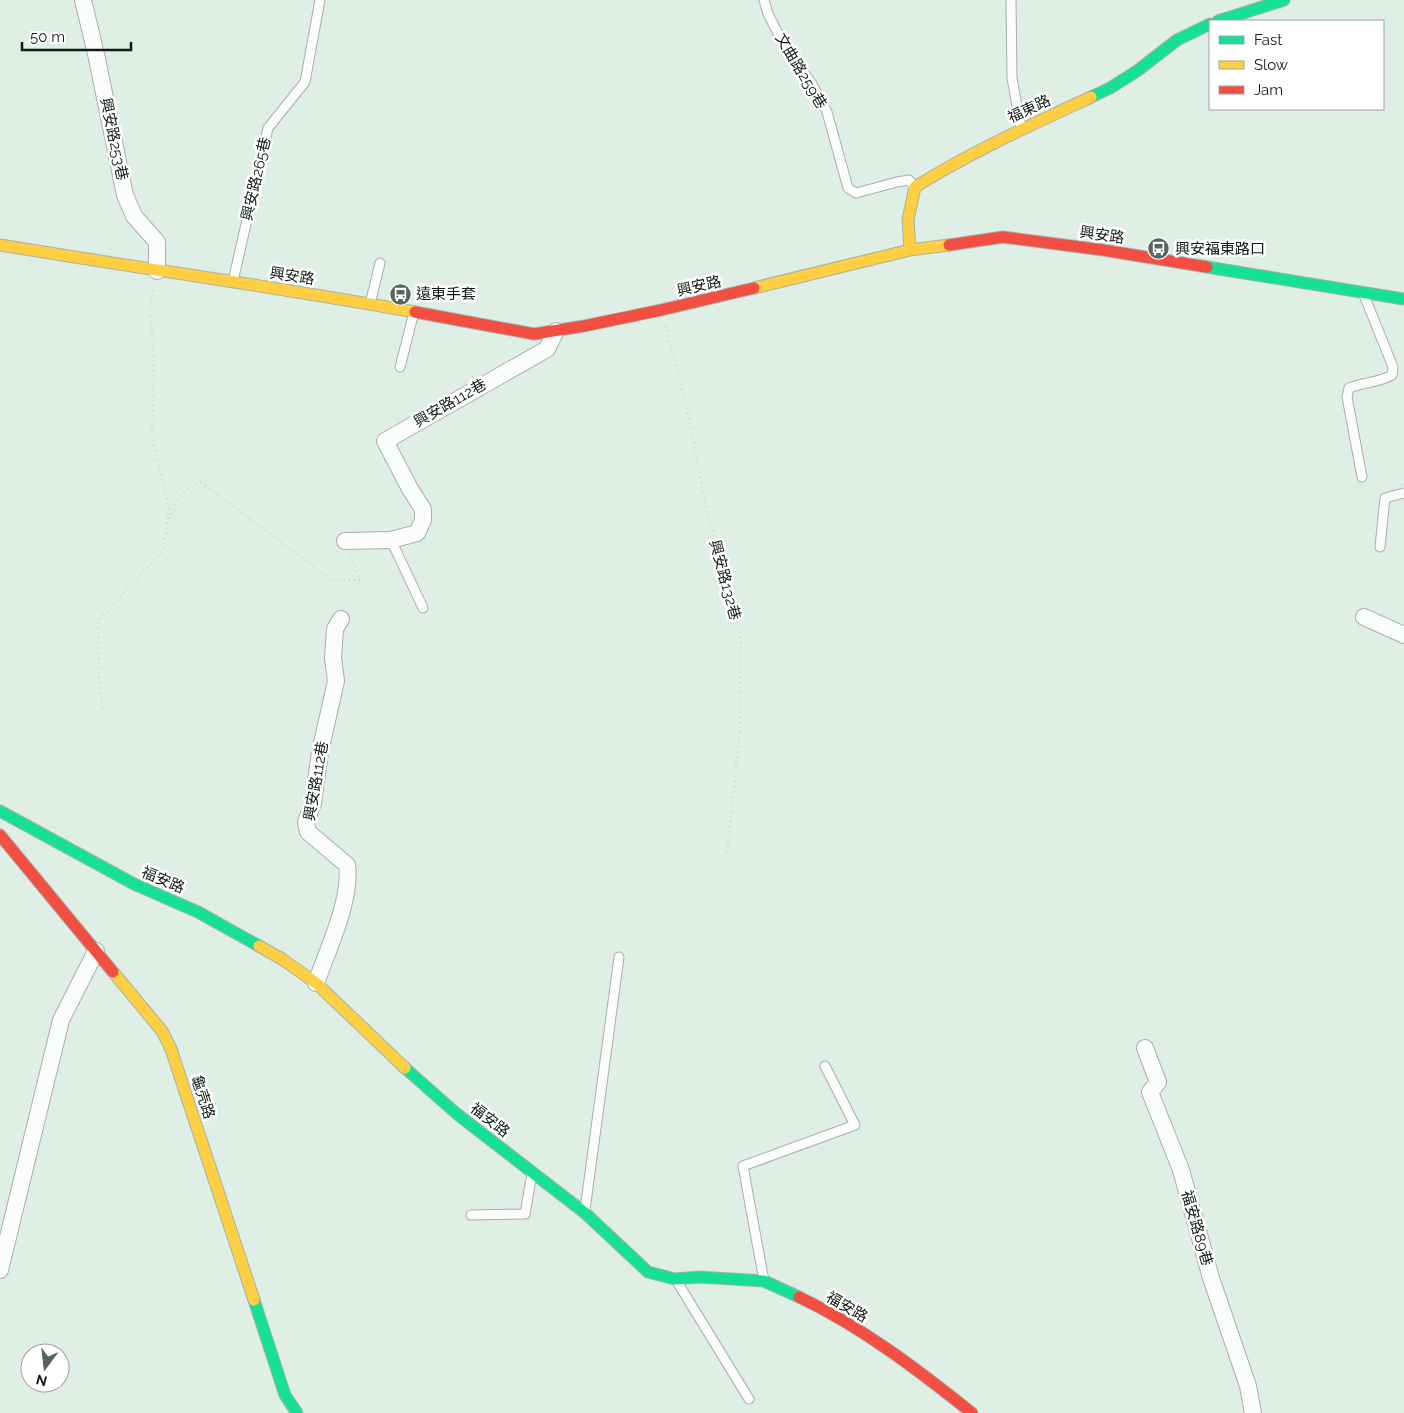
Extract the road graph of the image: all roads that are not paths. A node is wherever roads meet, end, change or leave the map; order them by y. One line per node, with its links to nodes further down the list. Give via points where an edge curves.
1 (83, 0): 13 (street, 興安路253巷, via 125,195 134,216 157,242)
2 (320, 0): 14 (lane, 興安路265巷, via 305,82 268,128)
3 (764, 0): 9 (lane, 文曲路259巷, via 786,49 812,84 827,112 848,188 856,193 910,180)
4 (1011, 0): 8 (lane, via 1012,78)
5 (1284, 0): 6 (street)
6 (1221, 20)
7 (1209, 24): 8 (street, 福東路, via 1177,40 1110,88)
8 (1021, 129): 9 (street, 福東路, via 948,166)
9 (915, 187): 11 (street, via 908,220)
10 (0, 245): 13 (street, 興安路)
11 (910, 250): 15 (street, 興安路, via 1003,237); 19 (street, 興安路, via 661,310)
12 (380, 263): 17 (lane)
13 (157, 271): 14 (street, 興安路)
14 (233, 282): 17 (street, 興安路)
15 (1362, 292): 16 (street, 興安路); 21 (lane, via 1394,367 1392,375 1383,380 1349,388 1347,397)
16 (1404, 299)
17 (370, 304): 18 (street, 興安路)
18 (414, 312): 19 (street, 興安路, via 534,334); 20 (lane)
19 (556, 331): 23 (street, 興安路112巷, via 547,349 385,441 423,509 423,520 416,533)
20 (400, 367)
21 (1362, 477)
22 (1404, 493): 25 (lane, via 1385,498)
23 (391, 540): 24 (street, 興安路112巷); 26 (lane)
24 (345, 541)
25 (1380, 547)
26 (424, 608)
27 (1364, 617): 29 (street)
28 (342, 619): 34 (street, 興安路112巷, via 335,629 333,658 336,681 313,802 306,822 308,832 347,865 349,878 347,894)
29 (1404, 635)
30 (0, 811): 34 (street, 福安路, via 134,884 198,912 282,959)
31 (0, 834): 32 (street, 龜壳路)
32 (96, 951): 40 (street, via 61,1020); 44 (street, 龜壳路, via 162,1030 171,1049 285,1396)
33 (619, 957): 38 (lane)
34 (316, 983): 37 (street, 福安路, via 409,1072)
35 (1144, 1048): 46 (street, 福安路89巷, via 1158,1082 1150,1092 1181,1170 1248,1386)
36 (825, 1066): 42 (lane, via 855,1125 743,1166)
37 (532, 1173): 38 (street, 福安路); 39 (lane, via 525,1214)
38 (584, 1213): 41 (street, 福安路, via 648,1272)
39 (471, 1215)
40 (0, 1270)
41 (675, 1279): 42 (street, 福安路, via 699,1277); 43 (lane)
42 (764, 1281): 45 (street, 福安路, via 872,1338)
43 (749, 1400)
44 (297, 1413)
45 (972, 1413)
46 (1253, 1413)

